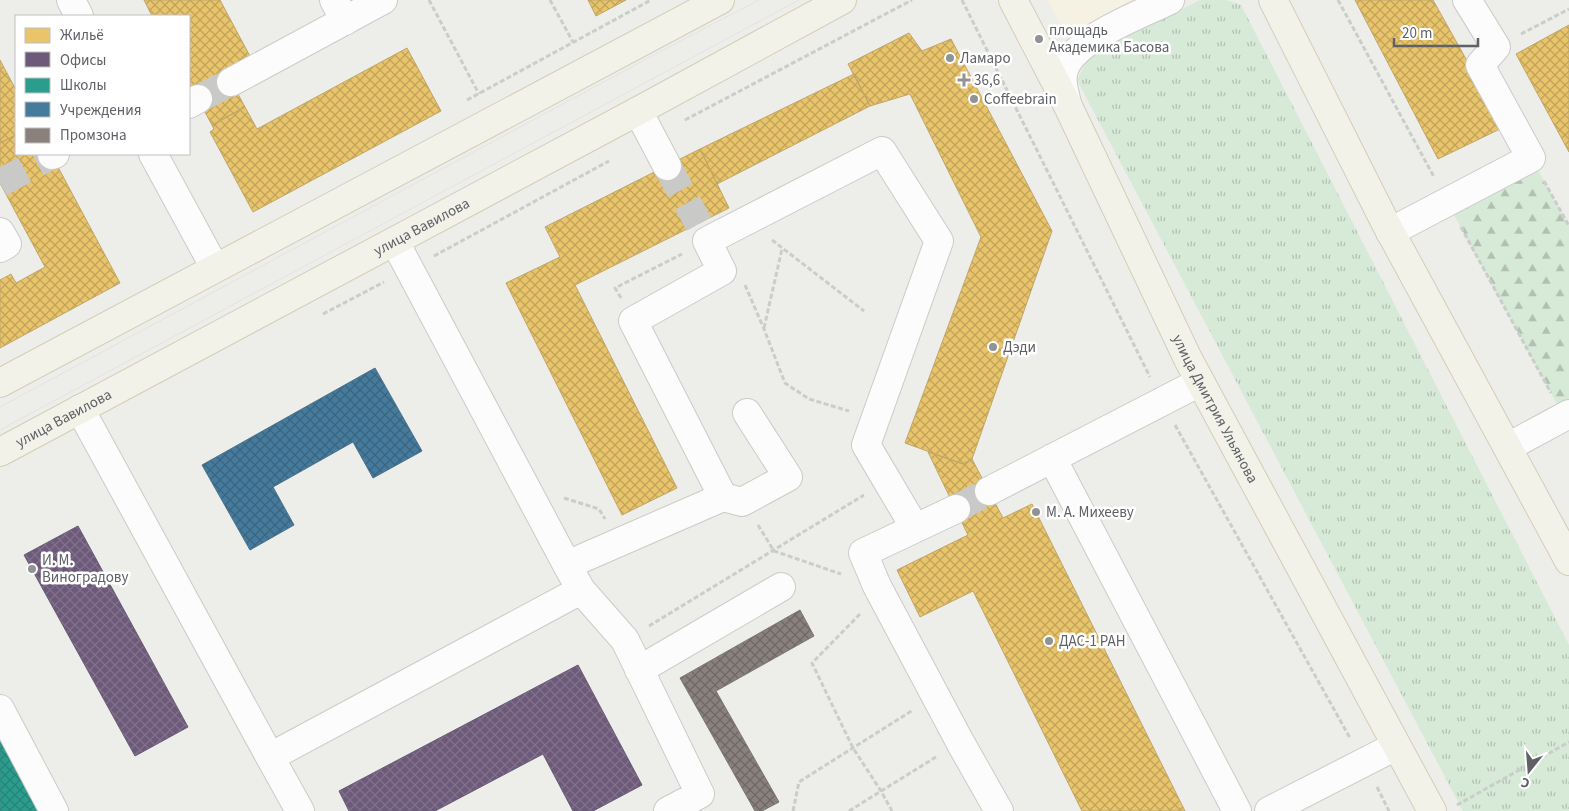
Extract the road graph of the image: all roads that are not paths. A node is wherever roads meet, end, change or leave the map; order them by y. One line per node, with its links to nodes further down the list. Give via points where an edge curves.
1 (71, 0): 10 (street)
2 (383, 0): 9 (street)
3 (720, 0): 20 (main road)
4 (842, 0): 13 (main road, улица Вавилова)
5 (1013, 0): 12 (main road, улица Дмитрия Ульянова)
6 (1170, 0): 12 (street, via 1098,35 1077,50 1063,71)
7 (1273, 0): 17 (main road)
8 (1467, 0): 17 (street, via 1496,47 1480,66 1531,158)
9 (339, 10): 11 (street)
10 (78, 15)
11 (231, 82)
12 (1067, 104): 21 (main road, улица Дмитрия Ульянова)
13 (638, 111): 15 (street); 18 (main road, улица Вавилова)
14 (155, 155): 20 (street)
15 (668, 166)
16 (0, 232): 19 (street, via 7,244)
17 (1390, 232): 26 (main road)
18 (395, 242): 23 (main road, улица Вавилова); 34 (street)
19 (0, 248)
20 (215, 268): 22 (main road)
21 (1200, 382): 28 (street); 39 (main road, улица Дмитрия Ульянова)
22 (0, 383)
23 (80, 409): 27 (main road, улица Вавилова); 40 (street)
24 (747, 413): 30 (street, via 788,477)
25 (1569, 414): 26 (street)
26 (1508, 447): 33 (main road)
27 (0, 452)
28 (1052, 458): 29 (street); 46 (street)
29 (988, 491)
30 (732, 499): 32 (street, via 633,321 722,271 703,232 748,220 882,151 939,241 866,445); 34 (street)
31 (956, 509): 32 (street)
32 (915, 528): 45 (street, via 864,553 879,589)
33 (1569, 560)
34 (567, 565): 36 (street)
35 (781, 587): 37 (street)
36 (581, 590): 37 (street, via 625,640); 40 (street)
37 (639, 670): 44 (street, via 700,794)
38 (0, 709): 42 (street)
39 (1396, 746): 41 (main road, улица Дмитрия Ульянова); 47 (street)
40 (270, 757): 43 (street)
41 (1443, 809)
42 (54, 811)
43 (300, 811)
44 (668, 811)
45 (999, 811)
46 (1237, 811)
47 (1270, 811)

